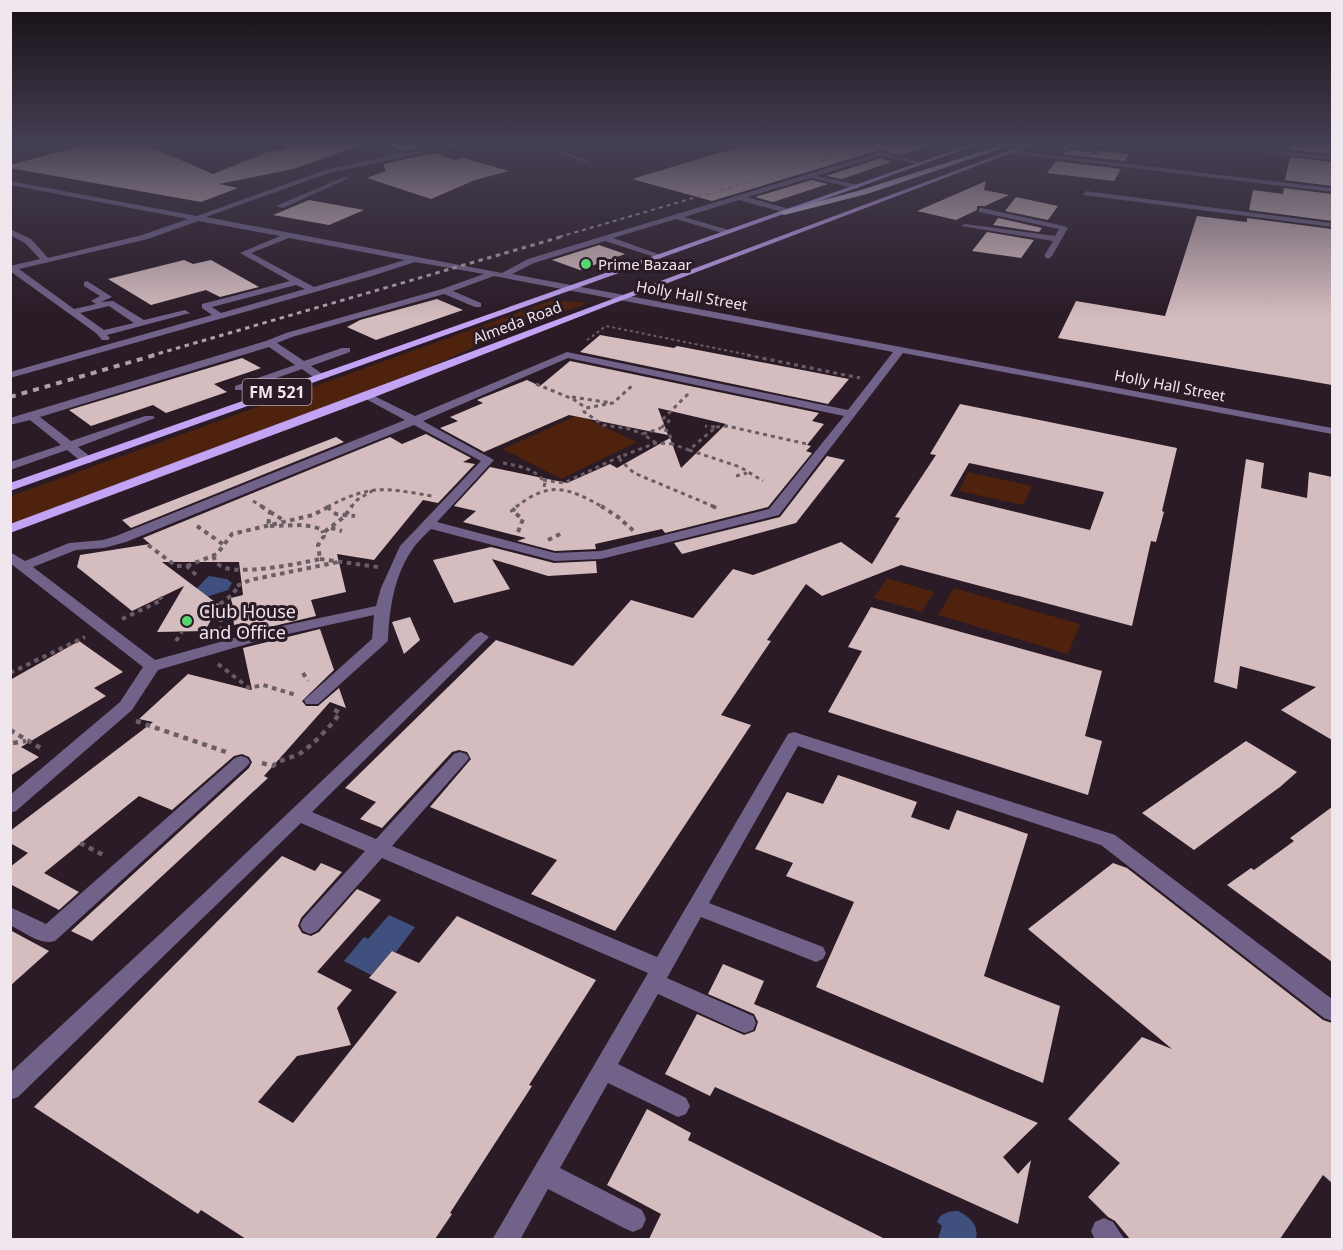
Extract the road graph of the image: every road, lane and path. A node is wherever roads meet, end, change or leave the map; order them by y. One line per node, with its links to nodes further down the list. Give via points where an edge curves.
1 (108, 201): 14 (street, Holly Hall Street)
2 (243, 201): 14 (street)
3 (291, 201): 10 (street)
4 (730, 201): 13 (street)
5 (752, 201): 12 (street)
6 (813, 201): 12 (main road, Almeda Road / FM 521)
7 (825, 201): 12 (highway)
8 (878, 201): 29 (main road, Almeda Road / FM 521)
9 (1144, 201): 15 (street)
10 (280, 206)
11 (982, 210): 21 (street, via 1065,226)
12 (785, 211): 18 (main road, Almeda Road / FM 521)
13 (678, 217): 18 (street); 20 (street)
14 (198, 218): 19 (street, Holly Hall Street); 25 (street, via 146,237)
15 (1332, 225)
16 (965, 226): 21 (street)
17 (10, 231): 25 (street, via 27,241)
18 (726, 232): 23 (main road, Almeda Road / FM 521)
19 (289, 235): 24 (street, Holly Hall Street); 30 (street, via 244,253)
20 (607, 238): 23 (street); 27 (street)
21 (1058, 239): 22 (street)
22 (1048, 256)
23 (658, 257): 28 (main road, Almeda Road / FM 521)
24 (415, 259): 27 (street, Holly Hall Street); 33 (street)
25 (46, 261): 26 (street)
26 (11, 269): 38 (street)
27 (498, 275): 32 (street, Holly Hall Street); 34 (street)
28 (633, 275): 29 (main road); 32 (main road, Almeda Road / FM 521)
29 (666, 281): 35 (main road, Almeda Road / FM 521)
30 (296, 282): 33 (street); 40 (street, via 205,306)
31 (87, 284): 36 (street, via 107,297 95,300)
32 (568, 288): 35 (street, Holly Hall Street); 51 (main road, Almeda Road / FM 521)
33 (313, 290): 40 (street)
34 (446, 291): 37 (street); 44 (street)
35 (622, 298): 47 (street, Holly Hall Street); 56 (main road, Almeda Road / FM 521)
36 (101, 305): 38 (street); 41 (street, via 110,303)
37 (478, 305)
38 (72, 312): 42 (street)
39 (185, 313): 41 (street)
40 (219, 316): 45 (street)
41 (143, 324): 42 (street)
42 (103, 334): 45 (street)
43 (587, 340): 53 (path, via 606,326)
44 (270, 343): 48 (street); 62 (street)
45 (115, 345): 50 (street)
46 (346, 350): 48 (street)
47 (900, 350): 53 (street); 69 (street, Holly Hall Street)
48 (304, 366): 51 (street); 55 (street)
49 (651, 372): 52 (street, via 567,356); 54 (street); 59 (path)
50 (10, 375)
51 (320, 377): 79 (main road, Almeda Road / FM 521)
52 (520, 377): 57 (path); 64 (street)
53 (876, 381): 61 (street)
54 (702, 382): 61 (street); 68 (path, via 673,407 663,419 669,421)
55 (239, 388)
56 (368, 396): 64 (street); 105 (main road, Almeda Road / FM 521)
57 (567, 396): 58 (path); 59 (path); 59 (path, via 586,408)
58 (560, 398)
59 (613, 403)
60 (583, 411): 70 (path, via 603,425)
61 (850, 414): 100 (street, via 774,512)
62 (32, 416): 65 (street); 74 (street)
63 (149, 418): 74 (street)
64 (414, 421): 80 (street); 92 (street)
65 (10, 422)
66 (705, 426): 67 (path)
67 (716, 427): 73 (path, via 727,426); 75 (path)
68 (661, 428): 70 (path); 72 (path, via 669,432)
69 (1332, 431)
70 (643, 434): 71 (path)
71 (656, 442): 72 (path); 77 (path)
72 (673, 444): 75 (path)
73 (811, 445)
74 (69, 446): 79 (street); 82 (street)
75 (689, 450): 76 (path)
76 (702, 454): 78 (path); 83 (path)
77 (622, 456): 88 (path); 100 (path, via 620,460 634,473)
78 (695, 459)
79 (87, 460): 89 (main road, Almeda Road / FM 521)
80 (488, 460): 86 (path, via 528,468); 94 (street)
81 (741, 462): 83 (path)
82 (10, 466)
83 (738, 467): 84 (path)
84 (748, 472): 85 (path); 87 (path)
85 (736, 476)
86 (543, 480): 88 (path); 93 (path)
87 (763, 481)
88 (564, 483): 91 (path)
89 (10, 487)
90 (375, 489): 94 (path); 95 (path); 98 (path, via 357,500)
91 (562, 489): 93 (path); 110 (path, via 619,517)
92 (237, 490): 96 (path); 97 (street)
93 (543, 490): 111 (path, via 512,511 523,519)
94 (451, 500): 102 (street)
95 (327, 507): 98 (path); 101 (path)
96 (270, 512): 101 (path); 103 (path)
97 (180, 514): 107 (street); 109 (path)
98 (345, 515): 99 (path); 104 (path)
99 (355, 516)
100 (745, 519): 110 (street)
101 (286, 522): 103 (path)
102 (429, 524): 111 (street); 118 (street, via 405,549)
103 (268, 526): 108 (path, via 304,525); 109 (path, via 232,534)
104 (330, 528): 106 (path); 108 (path)
105 (10, 529)
106 (342, 531)
107 (133, 533): 116 (street, via 104,544 74,546); 117 (path, via 176,566)
108 (324, 533): 114 (path, via 318,545)
109 (224, 544): 113 (path)
110 (645, 544): 111 (street, via 580,557 555,557)
111 (512, 546)
112 (10, 556): 116 (street)
113 (213, 556): 114 (path, via 218,565 227,569 283,567); 117 (path)
114 (321, 559): 115 (path)
115 (338, 562): 118 (path); 124 (path, via 239,585 220,604)
116 (24, 566): 122 (street)
117 (187, 566): 119 (path)
118 (397, 569): 121 (street)
119 (198, 577)
120 (160, 597): 122 (path, via 162,600)
121 (382, 609): 124 (street); 128 (street, via 381,641)
122 (105, 628): 126 (street); 127 (path)
123 (481, 637): 137 (street)
124 (221, 646): 125 (street)
125 (202, 652): 126 (street); 128 (path, via 249,688 263,685)
126 (152, 666): 129 (street)
127 (10, 673)
128 (312, 700): 135 (path, via 340,713 303,751 273,766)
129 (117, 714): 134 (street); 135 (path)
130 (10, 730): 131 (path)
131 (27, 741): 132 (path); 134 (path)
132 (13, 742)
133 (460, 758): 139 (street)
134 (64, 760): 136 (street)
135 (244, 760): 140 (street)
136 (10, 806)
137 (298, 814): 139 (street); 149 (street)
138 (80, 843): 140 (path)
139 (378, 848): 143 (street); 145 (street)
140 (124, 867): 142 (street, via 48,935)
141 (697, 907): 144 (street); 145 (street); 146 (street, via 794,738 1108,840)
142 (10, 915)
143 (310, 925)
144 (816, 953)
145 (658, 976): 147 (street); 148 (street)
146 (1332, 1011)
147 (745, 1023)
148 (603, 1069): 150 (street); 151 (street)
149 (10, 1089)
150 (678, 1106)
151 (544, 1173): 152 (street); 153 (street)
152 (633, 1219)
153 (505, 1239)

